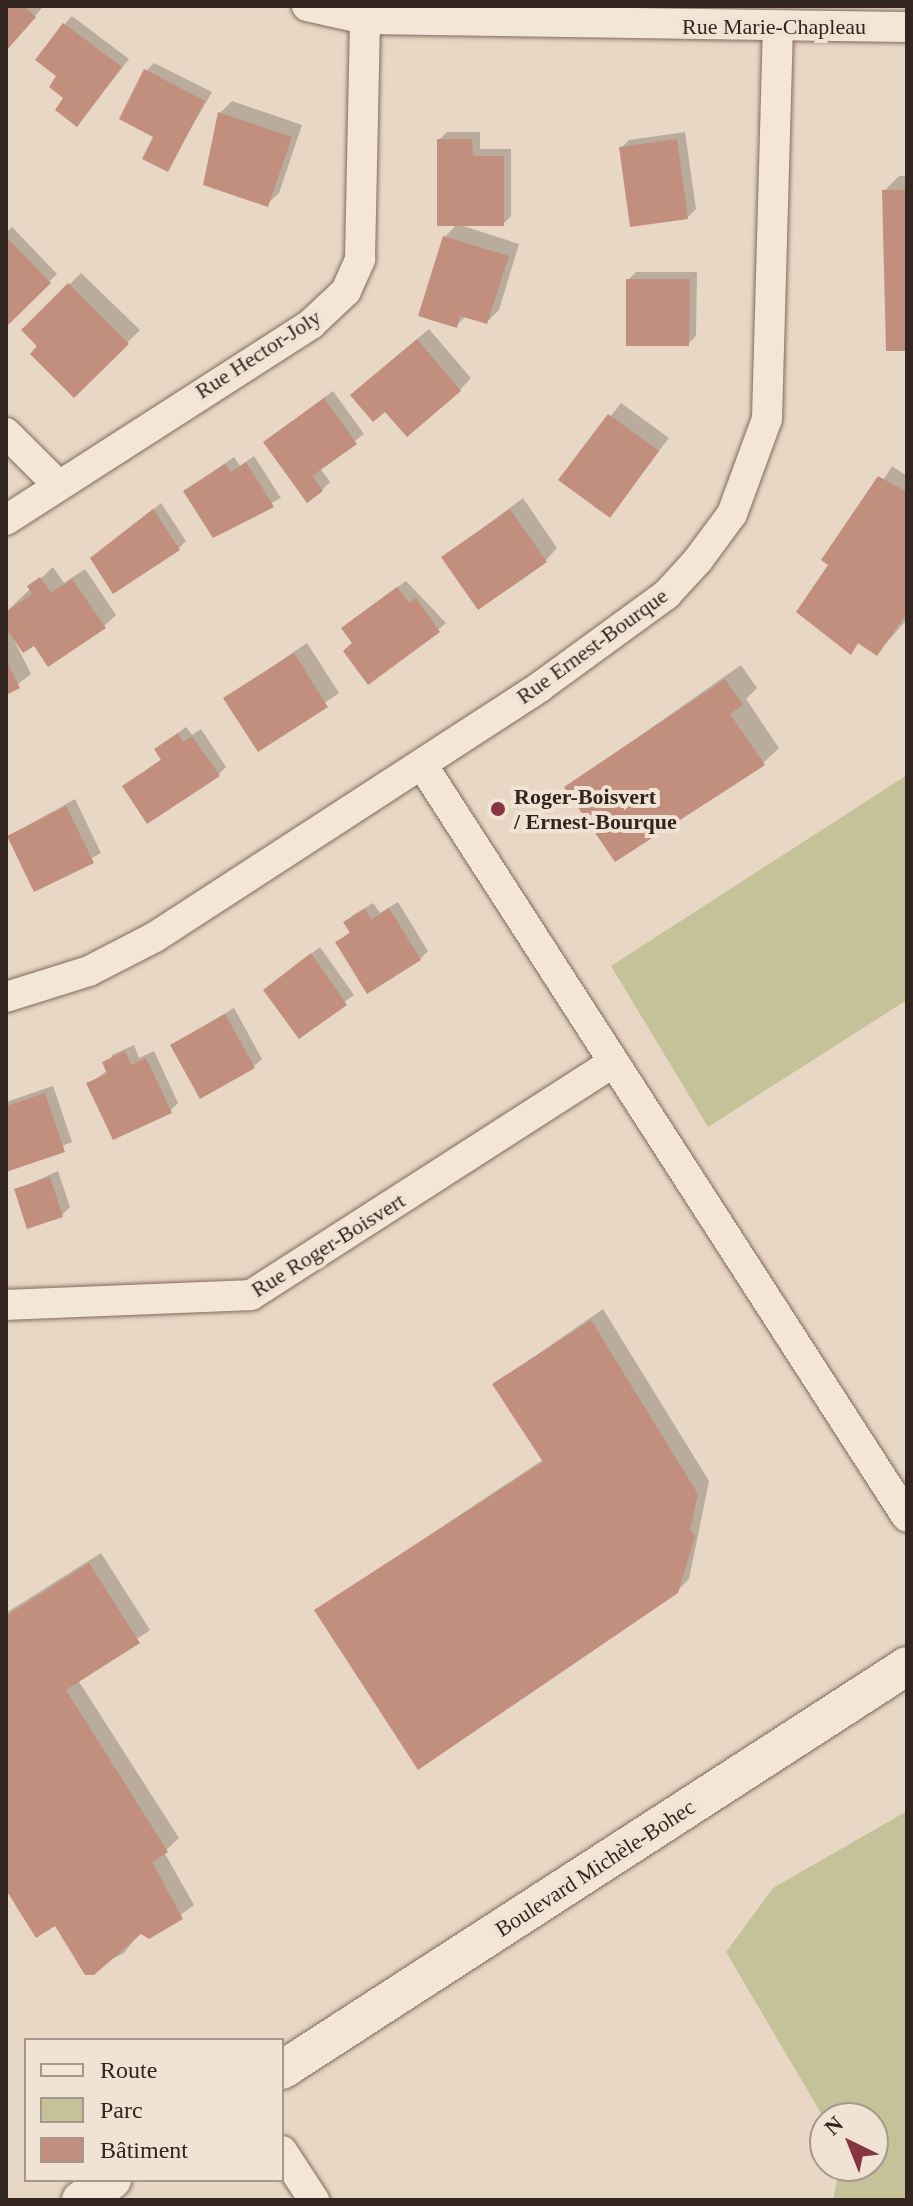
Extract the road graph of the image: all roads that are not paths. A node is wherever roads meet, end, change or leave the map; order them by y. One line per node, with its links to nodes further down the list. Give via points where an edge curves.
1 (307, 6): 2 (street, Rue Marie-Chapleau)
2 (365, 19): 4 (street, Rue Marie-Chapleau); 6 (street, Rue Hector-Joly, via 360,259 346,291 311,324)
3 (907, 27): 4 (street, Rue Marie-Chapleau)
4 (778, 28): 8 (street, Rue Ernest-Bourque, via 767,419 732,514 667,594)
5 (6, 433): 6 (street)
6 (56, 483): 7 (street, Rue Hector-Joly)
7 (6, 520)
8 (423, 766): 9 (street, Rue Ernest-Bourque, via 123,955); 10 (street)
9 (6, 997)
10 (612, 1063): 11 (street, Rue Roger-Boisvert, via 251,1295); 12 (street)
11 (6, 1305)
12 (907, 1517)
13 (907, 1666): 14 (street, Boulevard Michèle-Bohec)
14 (284, 2069)
15 (284, 2154): 18 (street)
16 (109, 2182): 17 (street)
17 (81, 2200)
18 (314, 2200)

